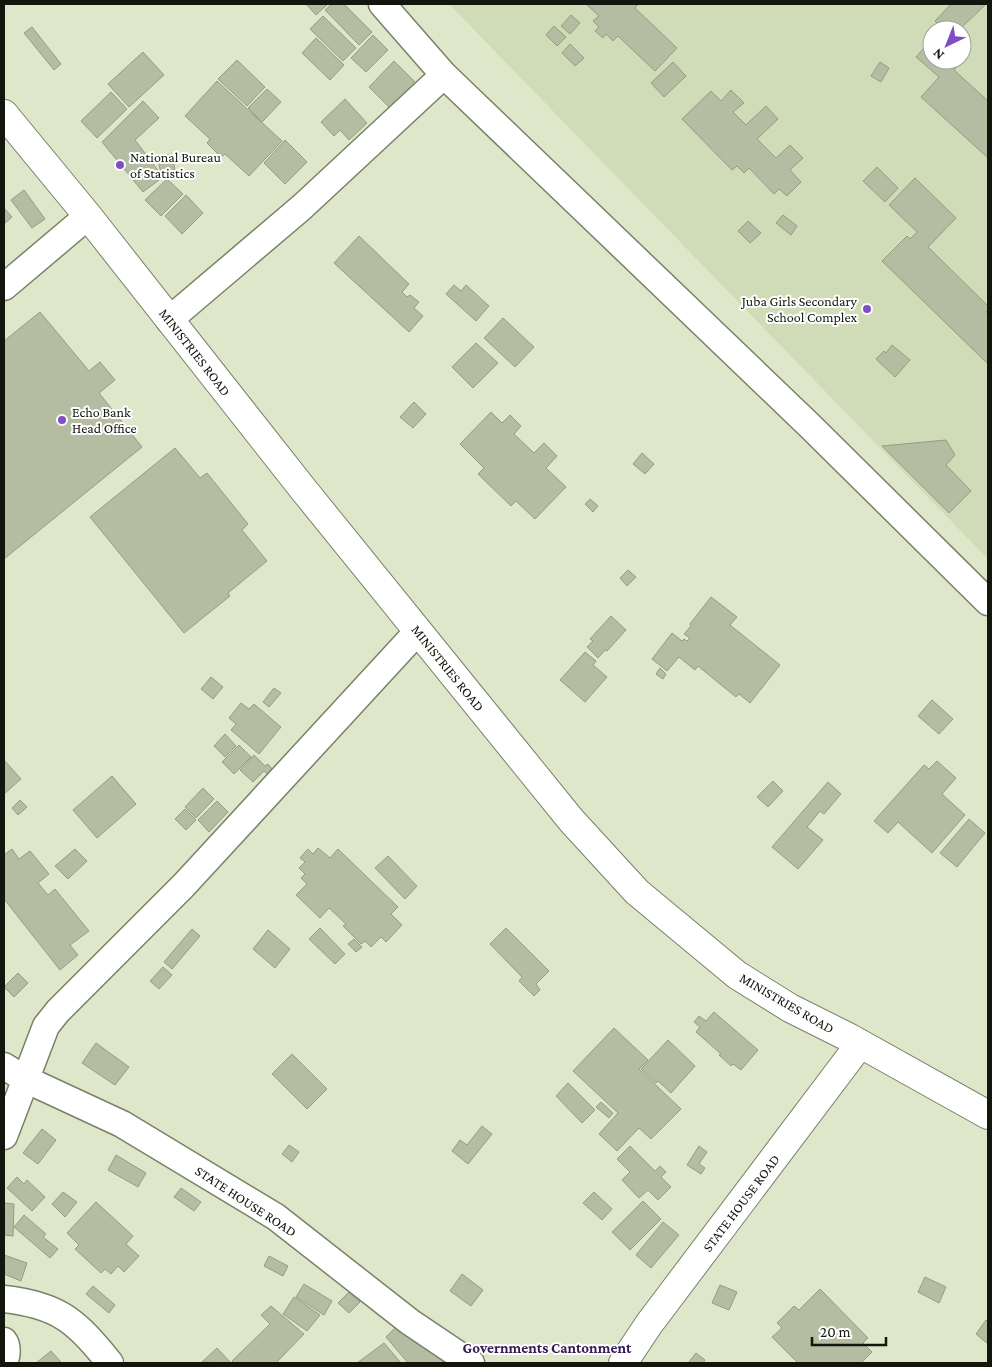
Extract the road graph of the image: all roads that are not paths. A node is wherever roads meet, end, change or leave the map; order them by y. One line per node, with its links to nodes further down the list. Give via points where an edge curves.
1 (382, 4): 2 (street)
2 (444, 75): 6 (street, via 302,207); 7 (street, via 810,426)
3 (4, 114): 4 (main road, MINISTRIES ROAD)
4 (88, 216): 5 (street); 6 (main road, MINISTRIES ROAD)
5 (4, 287)
6 (169, 320): 8 (main road, MINISTRIES ROAD)
7 (988, 602)
8 (418, 631): 9 (main road, MINISTRIES ROAD, via 572,820 636,892 737,974 790,1008); 10 (street, via 184,885 58,1011)
9 (860, 1044): 11 (main road, MINISTRIES ROAD); 18 (main road, STATE HOUSE ROAD)
10 (15, 1072): 12 (street); 17 (street, STATE HOUSE ROAD, via 122,1124 276,1218 410,1322)
11 (988, 1115)
12 (4, 1136)
13 (4, 1299): 16 (street, via 45,1306 75,1323)
14 (4, 1341): 15 (street)
15 (4, 1362)
16 (110, 1363)
17 (471, 1363)
18 (623, 1363)

